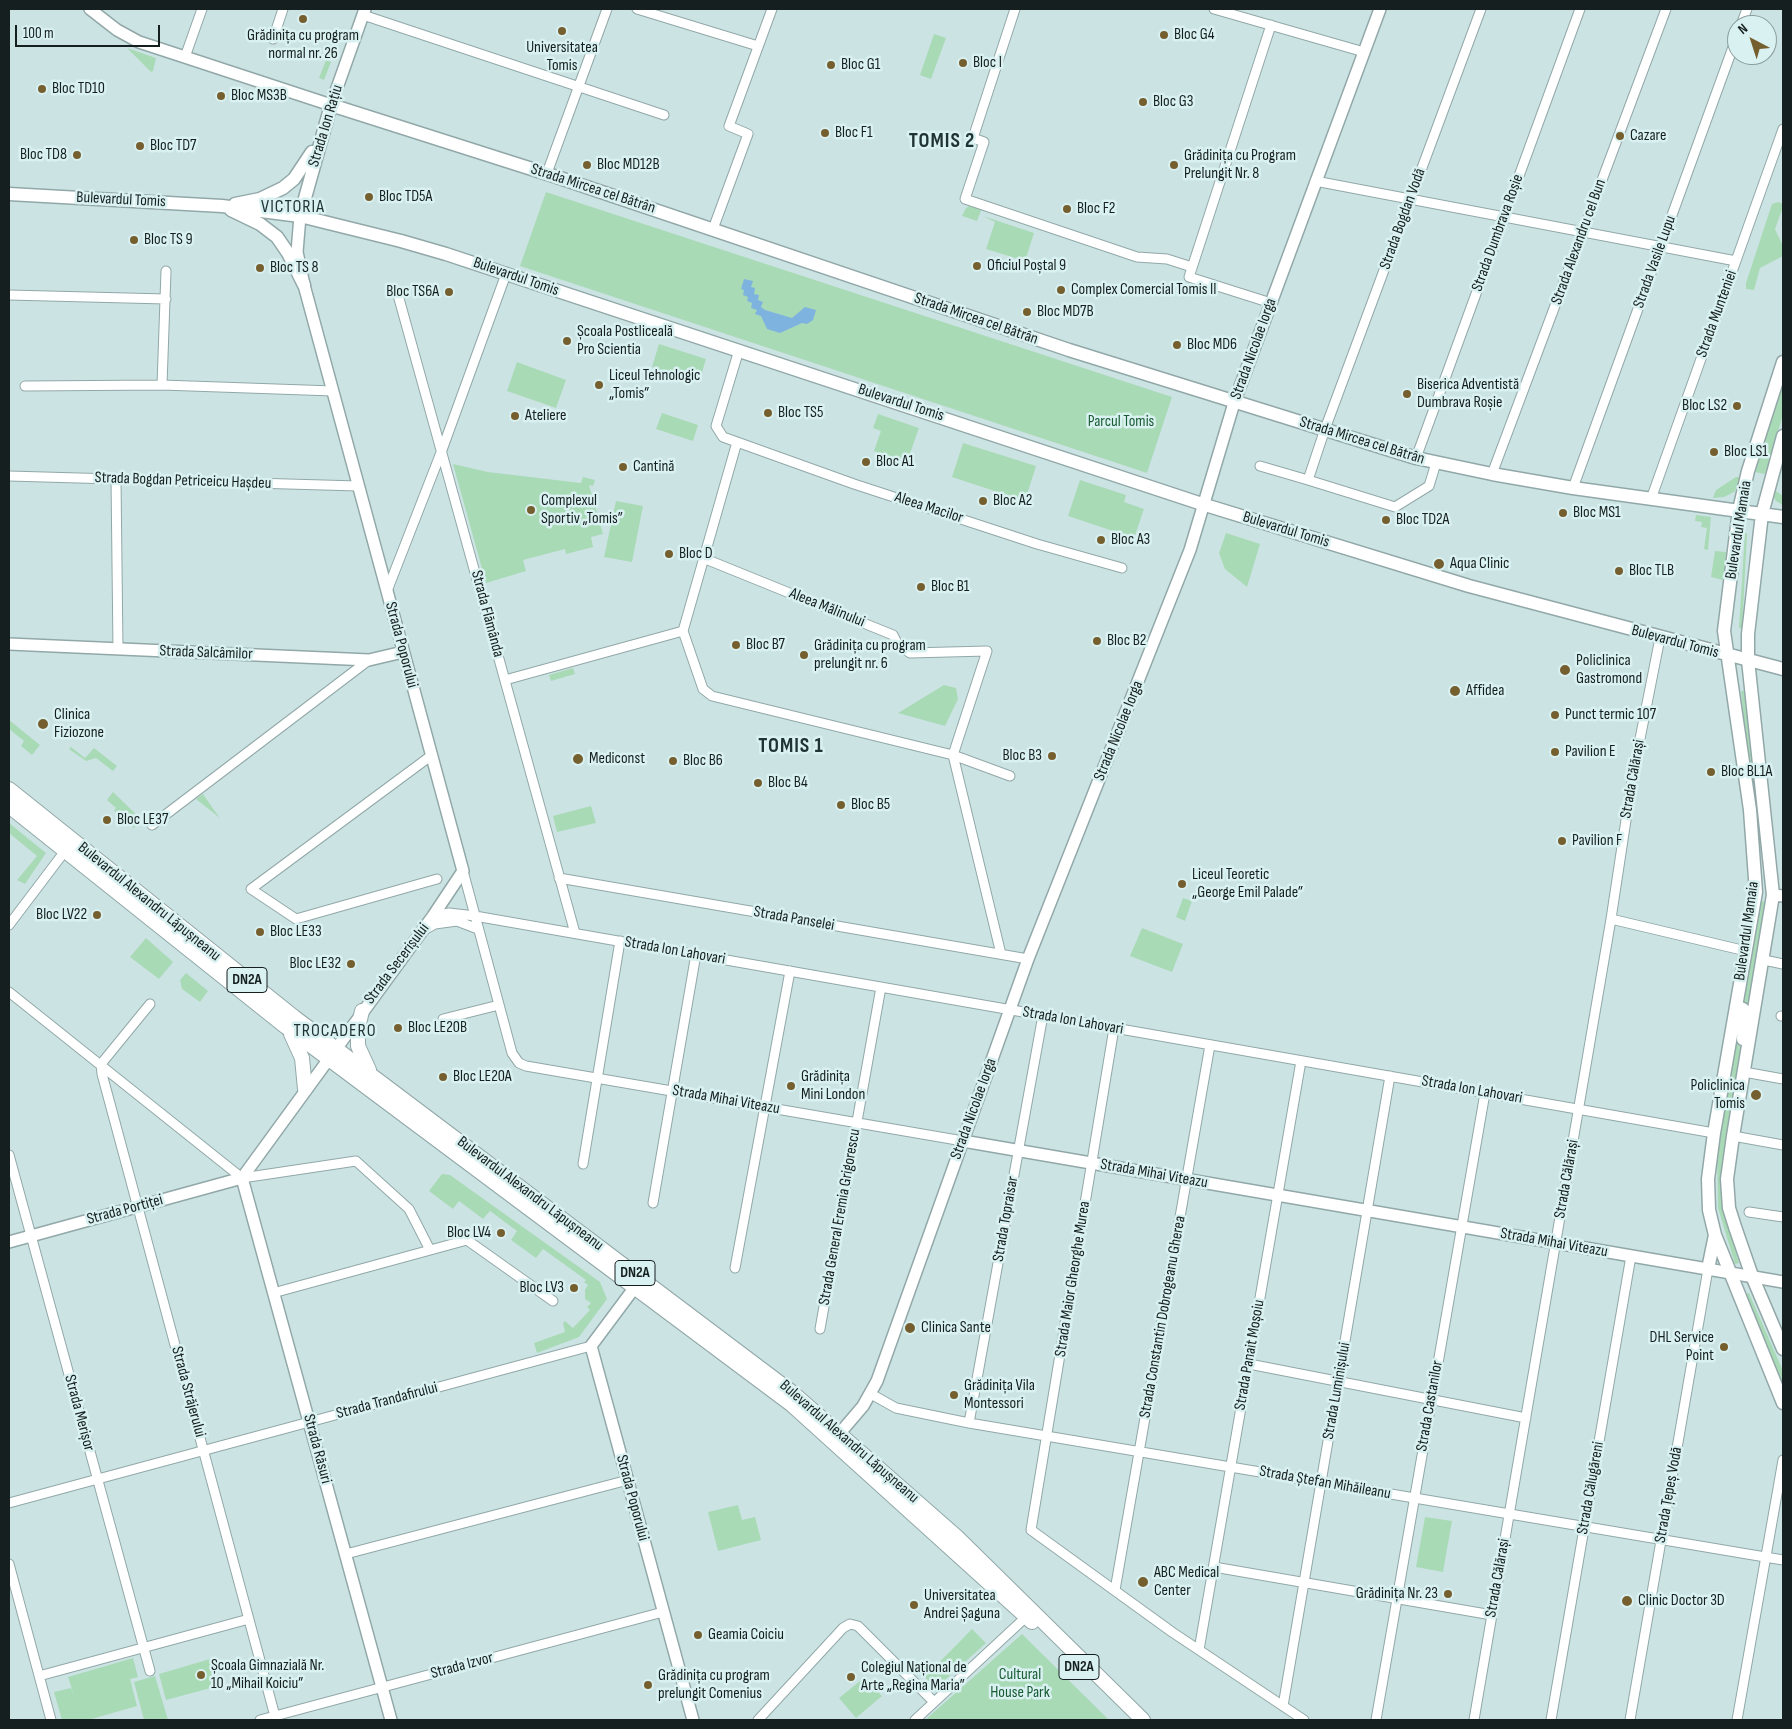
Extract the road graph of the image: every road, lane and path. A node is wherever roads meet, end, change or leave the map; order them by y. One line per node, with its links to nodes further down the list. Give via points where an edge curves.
1 (90, 9): 18 (street, Strada Mircea cel Bătrân, via 127,36)
2 (202, 9): 18 (street)
3 (283, 9): 15 (street)
4 (607, 9): 20 (street)
5 (637, 9): 16 (street)
6 (772, 9): 16 (street)
7 (1015, 9): 36 (street, via 972,138 984,142 965,199 1137,257 1166,259)
8 (1214, 9): 14 (street)
9 (1380, 9): 17 (street, Strada Nicolae Iorga)
10 (1481, 9): 28 (street, Strada Bogdan Vodă)
11 (1580, 9): 31 (street, Strada Dumbrava Roșie)
12 (1666, 9): 33 (street, Strada Alexandru cel Bun)
13 (364, 12): 20 (street); 21 (street, Strada Ion Rațiu)
14 (1271, 25): 17 (street); 36 (street)
15 (273, 39)
16 (758, 46): 32 (street, via 729,126 748,134)
17 (1364, 52): 26 (street, Strada Nicolae Iorga)
18 (185, 57): 21 (street, Strada Mircea cel Bătrân)
19 (1727, 64): 34 (street, Strada Vasile Lupu)
20 (578, 86): 22 (street); 25 (street)
21 (331, 105): 24 (main road, Strada Ion Rațiu); 25 (main road, Strada Mircea cel Bătrân)
22 (664, 115)
23 (1783, 129): 35 (street, Strada Munteniei)
24 (321, 137): 29 (main road, via 304,166 283,188 260,199); 30 (main road, Strada Ion Rațiu)
25 (547, 174): 32 (main road, Strada Mircea cel Bătrân)
26 (1315, 181): 28 (street); 43 (street, Strada Nicolae Iorga)
27 (9, 194): 29 (main road, Bulevardul Tomis)
28 (1411, 199): 31 (street); 50 (street, Strada Bogdan Vodă)
29 (222, 206): 30 (main road, Bulevardul Tomis); 39 (main road, via 260,224 277,237)
30 (300, 216): 38 (main road, Bulevardul Tomis, via 446,254); 39 (street, Strada Poporului, via 297,252)
31 (1504, 217): 33 (street); 54 (street, Strada Dumbrava Roșie)
32 (713, 229): 49 (main road, Strada Mircea cel Bătrân)
33 (1582, 232): 34 (street); 57 (street, Strada Alexandru cel Bun)
34 (1661, 246): 35 (street); 62 (street, Strada Vasile Lupu)
35 (1736, 261): 63 (street, Strada Munteniei)
36 (1192, 267): 43 (street, via 1189,277)
37 (166, 271): 42 (street)
38 (506, 274): 44 (main road, Bulevardul Tomis); 53 (street)
39 (304, 285): 48 (street, Strada Poporului)
40 (9, 295): 42 (street)
41 (398, 295): 53 (street, Strada Flămânda)
42 (166, 299): 46 (street)
43 (1271, 303): 49 (street, Strada Nicolae Iorga)
44 (739, 350): 52 (street, via 716,426 723,437); 64 (main road, Bulevardul Tomis)
45 (1783, 362): 65 (main road, Bulevardul Mamaia, via 1748,471)
46 (162, 385): 47 (street); 48 (street)
47 (25, 386)
48 (333, 391): 61 (street, Strada Poporului)
49 (1234, 403): 50 (main road, Strada Mircea cel Bătrân); 64 (street, Strada Nicolae Iorga)
50 (1325, 429): 54 (main road, Strada Mircea cel Bătrân); 60 (street, Strada Bogdan Vodă)
51 (1783, 436): 66 (main road, Bulevardul Mamaia)
52 (737, 442): 68 (street); 69 (street, Aleea Macilor, via 1036,544)
53 (442, 450): 70 (street); 80 (street, Strada Flămânda)
54 (1416, 458): 55 (main road, Strada Mircea cel Bătrân)
55 (1436, 463): 57 (main road, Strada Mircea cel Bătrân); 60 (street, via 1429,486 1395,507)
56 (1260, 466): 60 (street)
57 (1492, 474): 62 (main road, Strada Mircea cel Bătrân)
58 (9, 476): 59 (street, Strada Bogdan Petriceicu Hașdeu)
59 (116, 479): 61 (street, Strada Bogdan Petriceicu Hașdeu); 74 (street)
60 (1308, 480)
61 (358, 486): 70 (street, Strada Poporului)
62 (1573, 488): 63 (main road, Strada Mircea cel Bătrân)
63 (1651, 499): 65 (main road, Strada Mircea cel Bătrân)
64 (1202, 504): 72 (main road, Bulevardul Tomis, via 1478,589); 104 (street, Strada Nicolae Iorga, via 1190,550)
65 (1740, 510): 66 (main road, Strada Mircea cel Bătrân); 76 (main road, Bulevardul Mamaia, via 1724,631)
66 (1762, 514): 67 (main road, Strada Mircea cel Bătrân); 78 (main road, Bulevardul Mamaia, via 1750,611)
67 (1783, 517)
68 (703, 558): 71 (street); 82 (street, Aleea Mălinului, via 893,635 898,645 910,653 987,650)
69 (1122, 568)
70 (387, 591): 75 (street, Strada Poporului)
71 (683, 631): 80 (street); 82 (street, via 703,688 712,696)
72 (1660, 638): 76 (main road, Bulevardul Tomis); 95 (street, Strada Călărași, via 1633,774)
73 (9, 644): 74 (street, Strada Salcâmilor)
74 (118, 649): 77 (street, Strada Salcâmilor)
75 (403, 652): 77 (street, Strada Salcâmilor); 81 (street, Strada Poporului)
76 (1727, 656): 78 (main road, Bulevardul Tomis); 91 (main road, Bulevardul Mamaia, via 1750,810)
77 (369, 660): 86 (street)
78 (1748, 660): 79 (main road, Bulevardul Tomis); 92 (main road, Bulevardul Mamaia)
79 (1783, 669)
80 (505, 680): 89 (street, Strada Flămânda)
81 (432, 755): 88 (street, Strada Poporului); 90 (street, via 251,889 296,919)
82 (953, 755): 83 (street); 103 (street)
83 (1010, 776)
84 (9, 789): 120 (main road, Bulevardul Alexandru Lăpușneanu / DN2A)
85 (9, 806): 87 (main road, Bulevardul Alexandru Lăpușneanu)
86 (152, 825)
87 (65, 851): 96 (street); 117 (main road, Bulevardul Alexandru Lăpușneanu)
88 (463, 871): 93 (street, Strada Secerișului); 94 (street, Strada Poporului)
89 (559, 878): 99 (street, Strada Flămânda); 103 (street, Strada Panselei)
90 (437, 879)
91 (1756, 892): 92 (main road); 101 (main road, Bulevardul Mamaia)
92 (1778, 895): 105 (main road, Bulevardul Mamaia)
93 (433, 916): 94 (street, Strada Ion Lahovari, via 449,913); 98 (street, Strada Secerișului)
94 (475, 916): 97 (street, Strada Poporului); 99 (street, Strada Ion Lahovari)
95 (1611, 919): 101 (street); 133 (street, Strada Călărași)
96 (9, 925)
97 (478, 929): 98 (street, via 457,921 435,924); 111 (street, Strada Poporului)
98 (422, 931): 114 (street, Strada Secerișului)
99 (575, 933): 100 (street, Strada Ion Lahovari)
100 (620, 941): 102 (street, Strada Ion Lahovari); 127 (street)
101 (1746, 951): 112 (main road, Bulevardul Mamaia)
102 (696, 954): 107 (street, Strada Ion Lahovari); 130 (street)
103 (1001, 954): 104 (street, Strada Panselei)
104 (1028, 959): 113 (street, Strada Nicolae Iorga)
105 (1764, 960): 106 (street); 125 (main road, Bulevardul Mamaia)
106 (1783, 964)
107 (790, 971): 108 (street, Strada Ion Lahovari); 132 (street)
108 (882, 987): 113 (street, Strada Ion Lahovari); 134 (street, Strada General Eremia Grigorescu)
109 (9, 992): 122 (street)
110 (150, 1004): 122 (street)
111 (499, 1005): 116 (street); 123 (street, Strada Poporului, via 512,1053 519,1063)
112 (1736, 1006): 125 (main road, via 1745,1013); 135 (main road, Bulevardul Mamaia)
113 (1010, 1010): 115 (street, Strada Ion Lahovari); 137 (street, Strada Nicolae Iorga)
114 (362, 1011): 120 (street, Strada Secerișului); 126 (main road, via 358,1046)
115 (1043, 1015): 118 (street, Strada Ion Lahovari); 139 (street, Strada Topraisar)
116 (443, 1019)
117 (286, 1027): 120 (main road, Bulevardul Alexandru Lăpușneanu); 129 (main road, via 299,1047)
118 (1114, 1028): 119 (street, Strada Ion Lahovari); 141 (street, Strada Maior Gheorghe Murea)
119 (1210, 1044): 121 (street, Strada Ion Lahovari); 144 (street, Strada Constantin Dobrogeanu Gherea)
120 (332, 1053): 126 (main road, Bulevardul Alexandru Lăpușneanu / DN2A); 129 (street, Strada Secerișului); 163 (main road, Bulevardul Alexandru Lăpușneanu / DN2A)
121 (1301, 1061): 124 (street, Strada Ion Lahovari); 145 (street, Strada Panait Moșoiu)
122 (101, 1064): 143 (street); 147 (street, Strada Străjerului)
123 (526, 1066): 127 (street, Strada Mihai Viteazu)
124 (1390, 1076): 131 (street, Strada Ion Lahovari); 148 (street, Strada Luminișului)
125 (1744, 1076): 128 (street); 136 (main road, Bulevardul Mamaia)
126 (374, 1077): 178 (main road, Bulevardul Alexandru Lăpușneanu / DN2A, via 793,1392)
127 (597, 1078): 130 (street, Strada Mihai Viteazu); 142 (street)
128 (1783, 1079)
129 (305, 1089): 143 (street, Strada Secerișului)
130 (673, 1091): 132 (street, Strada Mihai Viteazu); 146 (street)
131 (1485, 1093): 133 (street, Strada Ion Lahovari); 151 (street, Strada Castanilor)
132 (765, 1107): 134 (street, Strada Mihai Viteazu); 158 (street)
133 (1578, 1109): 135 (street, Strada Ion Lahovari); 155 (street, Strada Călărași)
134 (857, 1123): 137 (street, Strada Mihai Viteazu); 166 (street, Strada General Eremia Grigorescu)
135 (1714, 1133): 152 (main road, Bulevardul Mamaia, via 1708,1179 1709,1210)
136 (1733, 1136): 138 (street); 161 (main road, Bulevardul Mamaia, via 1728,1208)
137 (963, 1141): 139 (street, Strada Mihai Viteazu); 171 (street, Strada Nicolae Iorga)
138 (1783, 1145)
139 (1018, 1150): 141 (street, Strada Mihai Viteazu); 176 (street, Strada Topraisar)
140 (9, 1155): 153 (street, Strada Merișor)
141 (1092, 1163): 144 (street, Strada Mihai Viteazu); 177 (street, Strada Maior Gheorghe Murea)
142 (583, 1164)
143 (242, 1178): 147 (street, Strada Portiței); 156 (street, via 356,1161 409,1209); 164 (street, Strada Răsuri)
144 (1187, 1180): 145 (street, Strada Mihai Viteazu); 180 (street, Strada Constantin Dobrogeanu Gherea)
145 (1278, 1195): 148 (street, Strada Mihai Viteazu); 169 (street, Strada Panait Moșoiu)
146 (653, 1203)
147 (138, 1207): 153 (street, Strada Portiței); 179 (street, Strada Străjerului)
148 (1367, 1211): 151 (street, Strada Mihai Viteazu); 170 (street, Strada Luminișului)
149 (1749, 1212): 150 (street)
150 (1783, 1217)
151 (1461, 1227): 155 (street, Strada Mihai Viteazu); 172 (street, Strada Castanilor)
152 (1715, 1235): 159 (main road); 160 (main road, Bulevardul Mamaia)
153 (31, 1236): 154 (street, Strada Portiței); 183 (street, Strada Merișor)
154 (9, 1242)
155 (1556, 1243): 157 (street, Strada Mihai Viteazu); 174 (street, Strada Călărași)
156 (430, 1250): 164 (street); 165 (street, via 467,1240)
157 (1631, 1256): 159 (street, Strada Mihai Viteazu); 189 (street, Strada Călugăreni)
158 (735, 1268)
159 (1708, 1269): 160 (street, Strada Mihai Viteazu); 190 (street, Strada Țepeș Vodă)
160 (1730, 1272): 161 (street, Strada Mihai Viteazu); 173 (main road, Bulevardul Mamaia)
161 (1752, 1276): 162 (street, Strada Mihai Viteazu); 168 (main road, Bulevardul Mamaia)
162 (1783, 1282)
163 (636, 1287): 167 (street); 178 (main road, Bulevardul Alexandru Lăpușneanu / DN2A)
164 (274, 1293): 175 (street, Strada Răsuri)
165 (553, 1301)
166 (820, 1329)
167 (591, 1346): 175 (street, Strada Trandafirului); 184 (street, Strada Poporului)
168 (1783, 1348)
169 (1249, 1364): 170 (street); 182 (street, Strada Panait Moșoiu)
170 (1338, 1382): 172 (street); 185 (street, Strada Luminișului)
171 (871, 1394): 176 (street, Strada Ștefan Mihăileanu, via 896,1408); 178 (street, Strada Nicolae Iorga)
172 (1431, 1400): 174 (street); 186 (street, Strada Castanilor)
173 (1783, 1403)
174 (1526, 1418): 188 (street, Strada Călărași)
175 (309, 1422): 179 (street, Strada Trandafirului); 191 (street, Strada Răsuri)
176 (969, 1423): 177 (street, Strada Ștefan Mihăileanu)
177 (1046, 1436): 180 (street, Strada Ștefan Mihăileanu); 197 (street, Strada Maior Gheorghe Murea, via 1031,1530)
178 (837, 1437): 201 (main road, Bulevardul Alexandru Lăpușneanu / DN2A); 218 (main road, Bulevardul Alexandru Lăpușneanu / DN2A, via 956,1536)
179 (203, 1450): 183 (street, Strada Trandafirului); 202 (street, Strada Străjerului)
180 (1140, 1452): 182 (street, Strada Ștefan Mihăileanu); 197 (street, Strada Constantin Dobrogeanu Gherea)
181 (1783, 1460): 192 (street)
182 (1231, 1467): 185 (street, Strada Ștefan Mihăileanu); 195 (street, Strada Panait Moșoiu)
183 (97, 1479): 187 (street, Strada Trandafirului); 203 (street, Strada Merișor)
184 (628, 1480): 191 (street); 199 (street, Strada Poporului)
185 (1321, 1482): 186 (street, Strada Ștefan Mihăileanu); 196 (street, Strada Luminișului)
186 (1414, 1498): 188 (street, Strada Ștefan Mihăileanu); 198 (street, Strada Castanilor)
187 (9, 1503)
188 (1509, 1514): 189 (street, Strada Ștefan Mihăileanu); 200 (street, Strada Călărași)
189 (1584, 1526): 190 (street, Strada Ștefan Mihăileanu); 222 (street, Strada Călugăreni)
190 (1662, 1539): 192 (street, Strada Ștefan Mihăileanu); 223 (street, Strada Țepeș Vodă)
191 (346, 1554): 207 (street, Strada Răsuri)
192 (1766, 1557): 193 (street, Strada Ștefan Mihăileanu); 224 (street)
193 (1783, 1560)
194 (9, 1564): 206 (street)
195 (1214, 1567): 196 (street); 204 (street, Strada Panait Moșoiu)
196 (1304, 1583): 198 (street); 209 (street, Strada Luminișului)
197 (1115, 1590): 204 (street)
198 (1397, 1599): 200 (street); 220 (street, Strada Castanilor)
199 (663, 1612): 207 (street, Strada Izvor); 214 (street, Strada Poporului)
200 (1492, 1615): 221 (street, Strada Călărași)
201 (1026, 1616): 208 (street); 217 (main road, Bulevardul Alexandru Lăpușneanu / DN2A)
202 (249, 1619): 203 (street); 210 (street, Strada Străjerului)
203 (144, 1648): 205 (street, Strada Merișor); 206 (street)
204 (1199, 1650): 209 (street)
205 (150, 1671)
206 (39, 1676): 211 (street)
207 (382, 1687): 210 (street, Strada Izvor); 213 (street, Strada Răsuri)
208 (934, 1702): 215 (street, via 858,1626 850,1624); 216 (street)
209 (1283, 1706): 219 (street)
210 (275, 1718): 212 (street, Strada Izvor)
211 (51, 1720)
212 (260, 1720)
213 (391, 1720)
214 (692, 1720)
215 (758, 1720)
216 (915, 1720)
217 (1130, 1720)
218 (1143, 1720)
219 (1304, 1720)
220 (1376, 1720)
221 (1474, 1720)
222 (1551, 1720)
223 (1630, 1720)
224 (1737, 1720)

